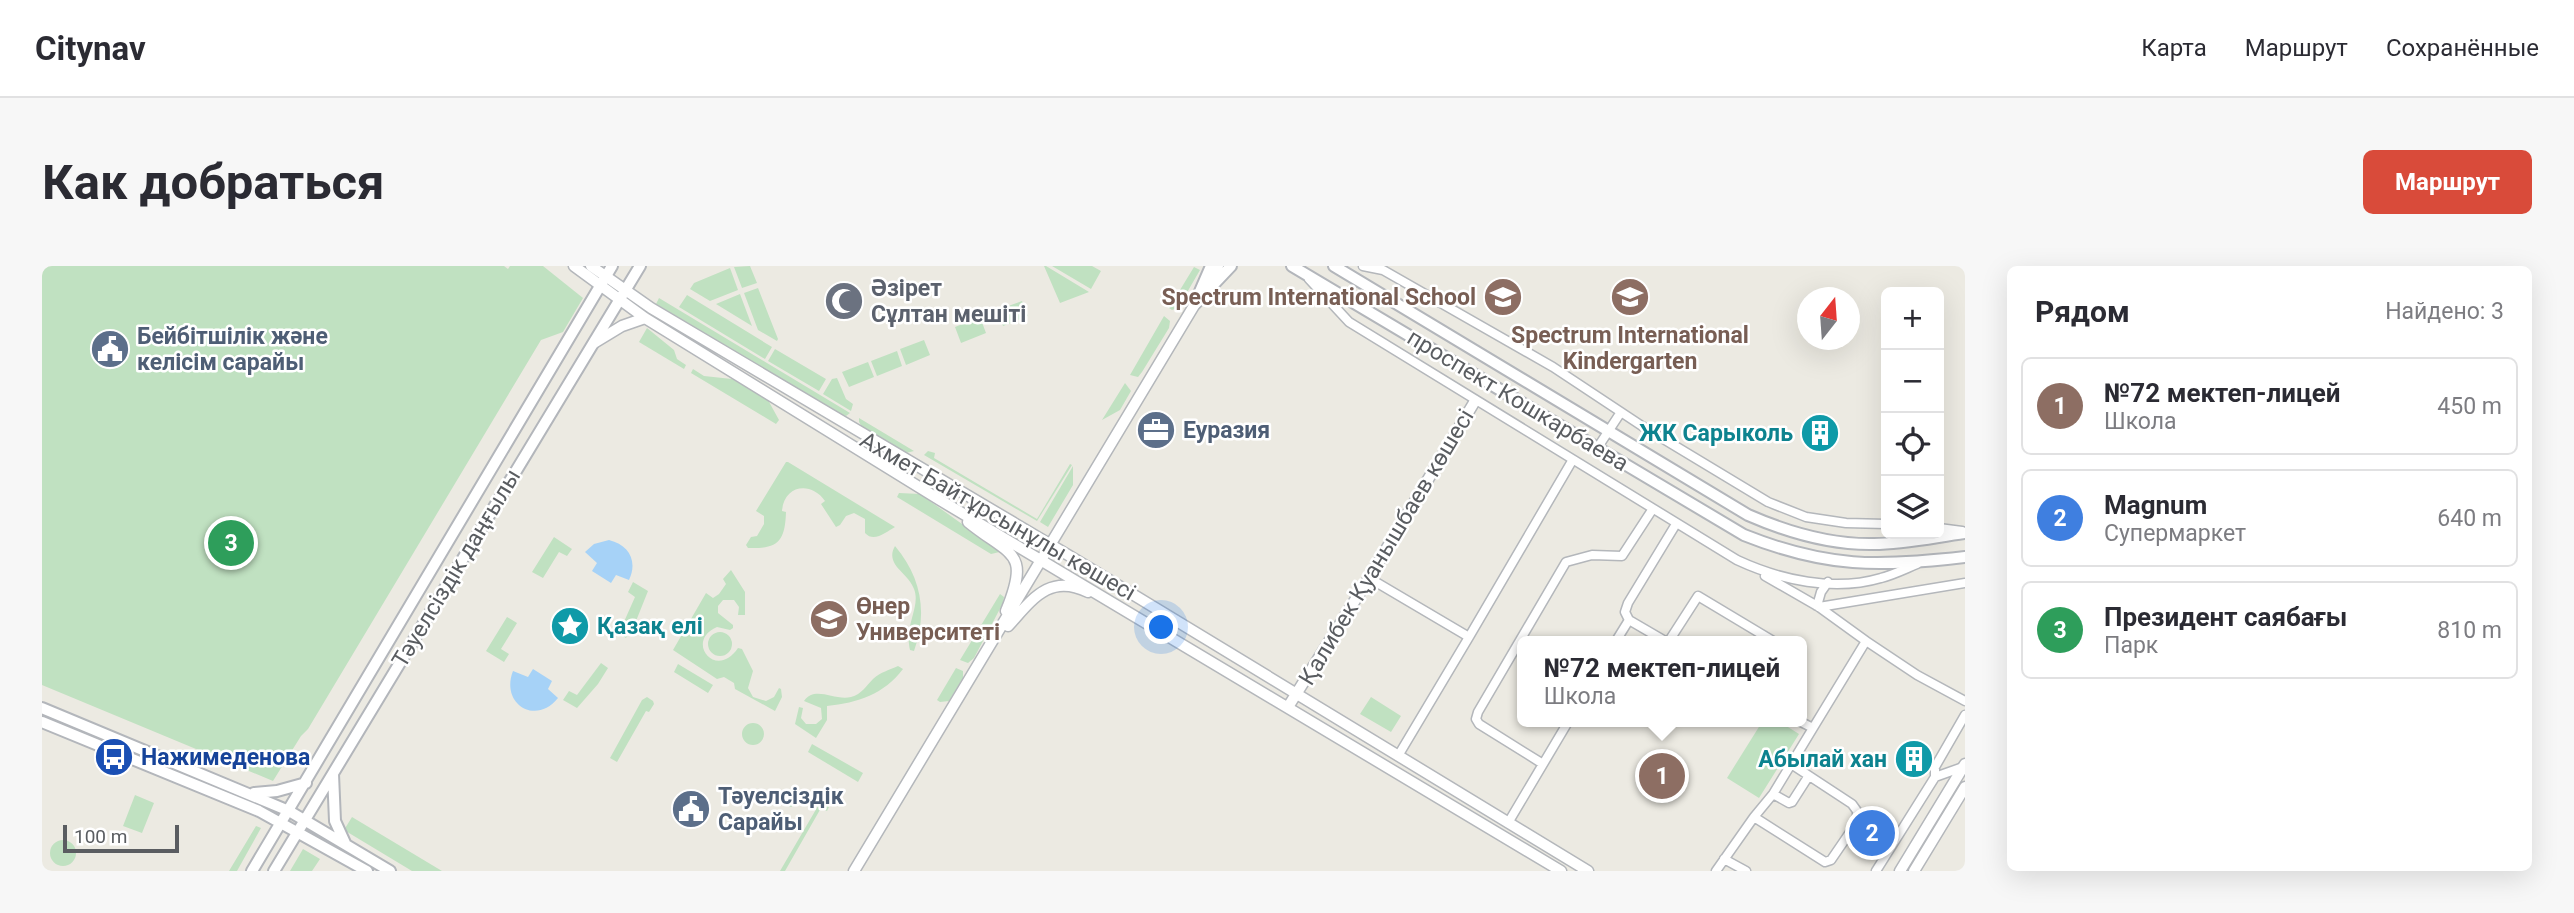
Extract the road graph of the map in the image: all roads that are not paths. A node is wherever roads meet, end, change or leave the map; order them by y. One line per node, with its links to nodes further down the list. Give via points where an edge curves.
1 (574, 266): 11 (street, Ахмет Байтұрсынұлы көшесі)
2 (591, 266): 11 (street, Ахмет Байтұрсынұлы көшесі)
3 (612, 266): 11 (main road, Тәуелсіздік даңғылы)
4 (640, 266): 12 (main road, Тәуелсіздік даңғылы)
5 (1211, 266): 13 (main road)
6 (1218, 266): 13 (street)
7 (1231, 266): 13 (main road)
8 (1334, 266): 18 (main road)
9 (1363, 266): 17 (street, via 1383,271 1553,367)
10 (1297, 269): 16 (street, via 1349,322); 19 (main road, проспект Кошкарбаева)
11 (602, 282): 12 (street, Ахмет Байтұрсынұлы көшесі); 67 (main road, Тәуелсіздік даңғылы)
12 (621, 295): 14 (street, Ахмет Байтұрсынұлы көшесі); 15 (main road, Тәуелсіздік даңғылы); 27 (street, Ахмет Байтұрсынұлы көшесі)
13 (1195, 304): 27 (street)
14 (645, 318): 15 (street); 21 (street, Ахмет Байтұрсынұлы көшесі)
15 (590, 345): 64 (main road, Тәуелсіздік даңғылы)
16 (1475, 401): 20 (street); 32 (street, Қалибек Қуанышбаев көшесі)
17 (1621, 412): 18 (street); 24 (street, via 1768,502 1805,517)
18 (1609, 430): 19 (street); 26 (main road, via 1748,515 1802,535 1874,544)
19 (1598, 447): 31 (main road, проспект Кошкарбаева, via 1744,536 1778,549 1830,562)
20 (1572, 461): 22 (street); 43 (street)
21 (940, 500): 29 (street, Ахмет Байтұрсынұлы көшесі); 45 (street, via 1008,551 1018,567 1016,585)
22 (1652, 510): 23 (street); 38 (street, via 1622,556 1592,555 1566,562)
23 (1676, 524): 30 (street); 37 (street, via 1628,603 1625,612)
24 (1881, 524)
25 (1944, 529): 26 (street)
26 (1965, 532)
27 (1051, 545): 29 (street); 47 (street, Ахмет Байтұрсынұлы көшесі)
28 (1965, 557): 31 (main road, проспект Кошкарбаева)
29 (1043, 559): 36 (street, Ахмет Байтұрсынұлы көшесі); 45 (street)
30 (1741, 562): 33 (street, via 1763,572); 35 (street)
31 (1923, 562): 33 (street, via 1880,579)
32 (1369, 578): 43 (street); 47 (street, Қалибек Қуанышбаев көшесі)
33 (1828, 582): 35 (street)
34 (1965, 583): 35 (street)
35 (1818, 606): 44 (street)
36 (1139, 617): 45 (street, via 1081,589 1061,585 1037,595); 49 (street, Ахмет Байтұрсынұлы көшесі)
37 (1629, 620): 39 (street); 40 (street)
38 (1523, 636)
39 (1619, 636)
40 (1658, 636)
41 (1670, 636): 42 (street, via 1698,596)
42 (1765, 636)
43 (1469, 637): 60 (street)
44 (1866, 641): 48 (street, via 1917,675); 57 (street)
45 (994, 642): 83 (street)
46 (1517, 646): 61 (street, via 1476,719)
47 (1297, 694): 49 (street, Қалибек Қуанышбаев көшесі); 60 (street, Ахмет Байтұрсынұлы көшесі)
48 (1964, 698)
49 (1288, 707): 84 (street, Ахмет Байтұрсынұлы көшесі)
50 (42, 708): 52 (main road)
51 (42, 714): 52 (main road)
52 (57, 714): 59 (main road)
53 (1965, 715): 66 (street, via 1935,767)
54 (42, 722): 58 (main road)
55 (1807, 725): 57 (street)
56 (1565, 727): 61 (street)
57 (1813, 728): 62 (street)
58 (94, 743): 59 (main road, via 104,738); 74 (main road)
59 (134, 746): 69 (main road)
60 (1398, 756): 75 (street, Ахмет Байтұрсынұлы көшесі)
61 (1543, 764): 75 (street)
62 (1791, 764): 65 (street); 70 (street)
63 (1964, 765): 66 (street); 89 (street)
64 (333, 773): 73 (main road, Тәуелсіздік даңғылы); 77 (main road, via 335,821)
65 (1808, 777): 70 (street, via 1790,803); 72 (street, via 1857,811 1857,822 1828,862)
66 (1935, 777): 88 (street)
67 (306, 783): 69 (main road); 71 (main road, Тәуелсіздік даңғылы)
68 (1965, 787): 90 (street)
69 (249, 794): 71 (main road)
70 (1773, 794): 72 (street)
71 (289, 811): 73 (main road); 74 (main road, Тәуелсіздік даңғылы)
72 (1754, 817): 78 (street)
73 (304, 820): 76 (main road, Тәуелсіздік даңғылы); 77 (main road)
74 (282, 822): 76 (main road); 79 (main road, Тәуелсіздік даңғылы)
75 (1508, 823): 85 (street, Ахмет Байтұрсынұлы көшесі)
76 (297, 831): 80 (main road, Тәуелсіздік даңғылы); 81 (main road)
77 (347, 845): 82 (main road)
78 (1724, 859): 86 (street); 87 (street)
79 (252, 871)
80 (274, 871)
81 (367, 871)
82 (390, 871)
83 (854, 871)
84 (1561, 871)
85 (1588, 871)
86 (1716, 871)
87 (1746, 871)
88 (1876, 871)
89 (1900, 871)
90 (1914, 871)

